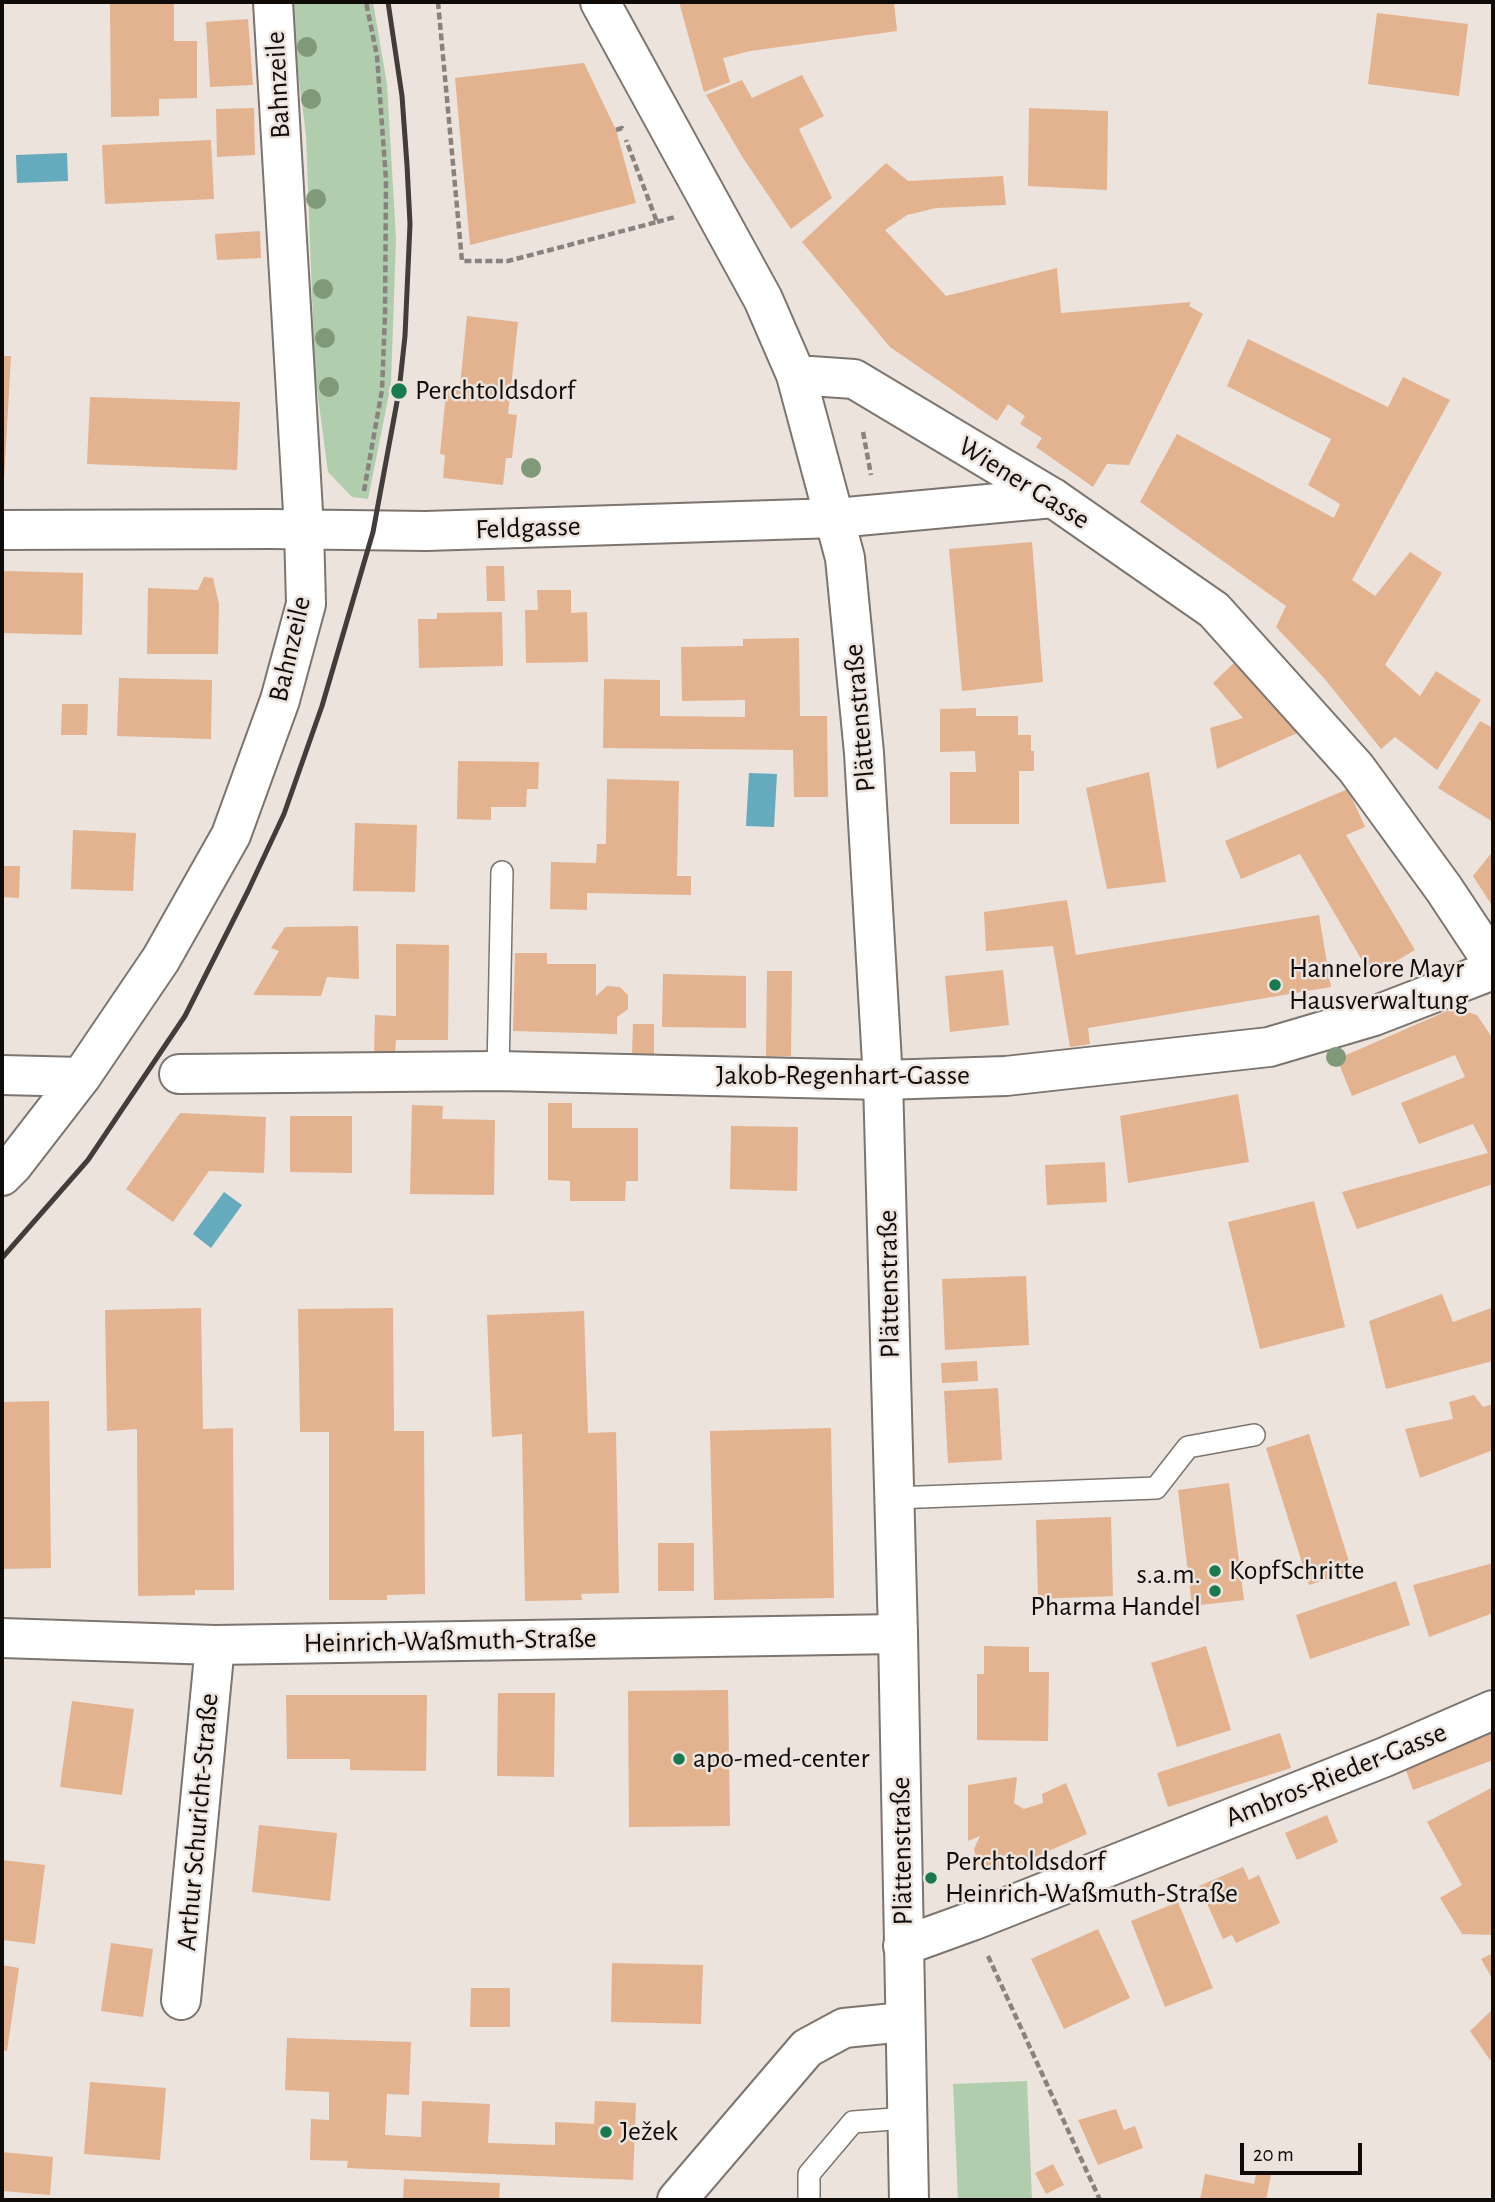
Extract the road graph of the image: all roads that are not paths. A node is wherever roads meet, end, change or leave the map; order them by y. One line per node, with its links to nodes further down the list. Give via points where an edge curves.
1 (273, 2): 6 (street, Bahnzeile)
2 (600, 2): 3 (street, via 763,299)
3 (796, 375): 4 (street, Wiener Gasse, via 854,379); 5 (street, Plättenstraße)
4 (1053, 498): 5 (street, Feldgasse); 9 (street, Wiener Gasse, via 1214,610 1356,768)
5 (836, 518): 6 (street, Feldgasse, via 440,531); 15 (street, Plättenstraße, via 845,558 864,753)
6 (304, 529): 7 (street, Feldgasse); 14 (street, Bahnzeile, via 306,604 280,700 231,835 161,958)
7 (2, 530)
8 (502, 872): 11 (lane)
9 (1493, 963)
10 (1493, 970): 15 (street, Jakob-Regenhart-Gasse, via 1374,1016 1269,1047 1006,1076)
11 (498, 1072): 12 (street, Jakob-Regenhart-Gasse); 15 (street, Jakob-Regenhart-Gasse)
12 (179, 1074)
13 (2, 1075): 14 (street)
14 (81, 1077): 16 (street, Bahnzeile)
15 (883, 1080): 18 (street, Plättenstraße)
16 (2, 1176)
17 (1254, 1435): 18 (lane, via 1188,1447 1156,1488)
18 (894, 1498): 19 (street, Plättenstraße)
19 (898, 1634): 21 (street, Heinrich-Waßmuth-Straße); 23 (street, Plättenstraße)
20 (2, 1638): 21 (street, Heinrich-Waßmuth-Straße)
21 (215, 1645): 24 (street, Arthur Schuricht-Straße)
22 (1493, 1710): 23 (street, Ambros-Rieder-Gasse)
23 (904, 1946): 25 (street, Plättenstraße)
24 (181, 2000)
25 (904, 2022): 26 (street, Plättenstraße); 27 (street, via 844,2028 807,2048)
26 (906, 2118): 28 (lane, via 853,2122 809,2174); 29 (street, Plättenstraße)
27 (677, 2200)
28 (809, 2200)
29 (909, 2200)

